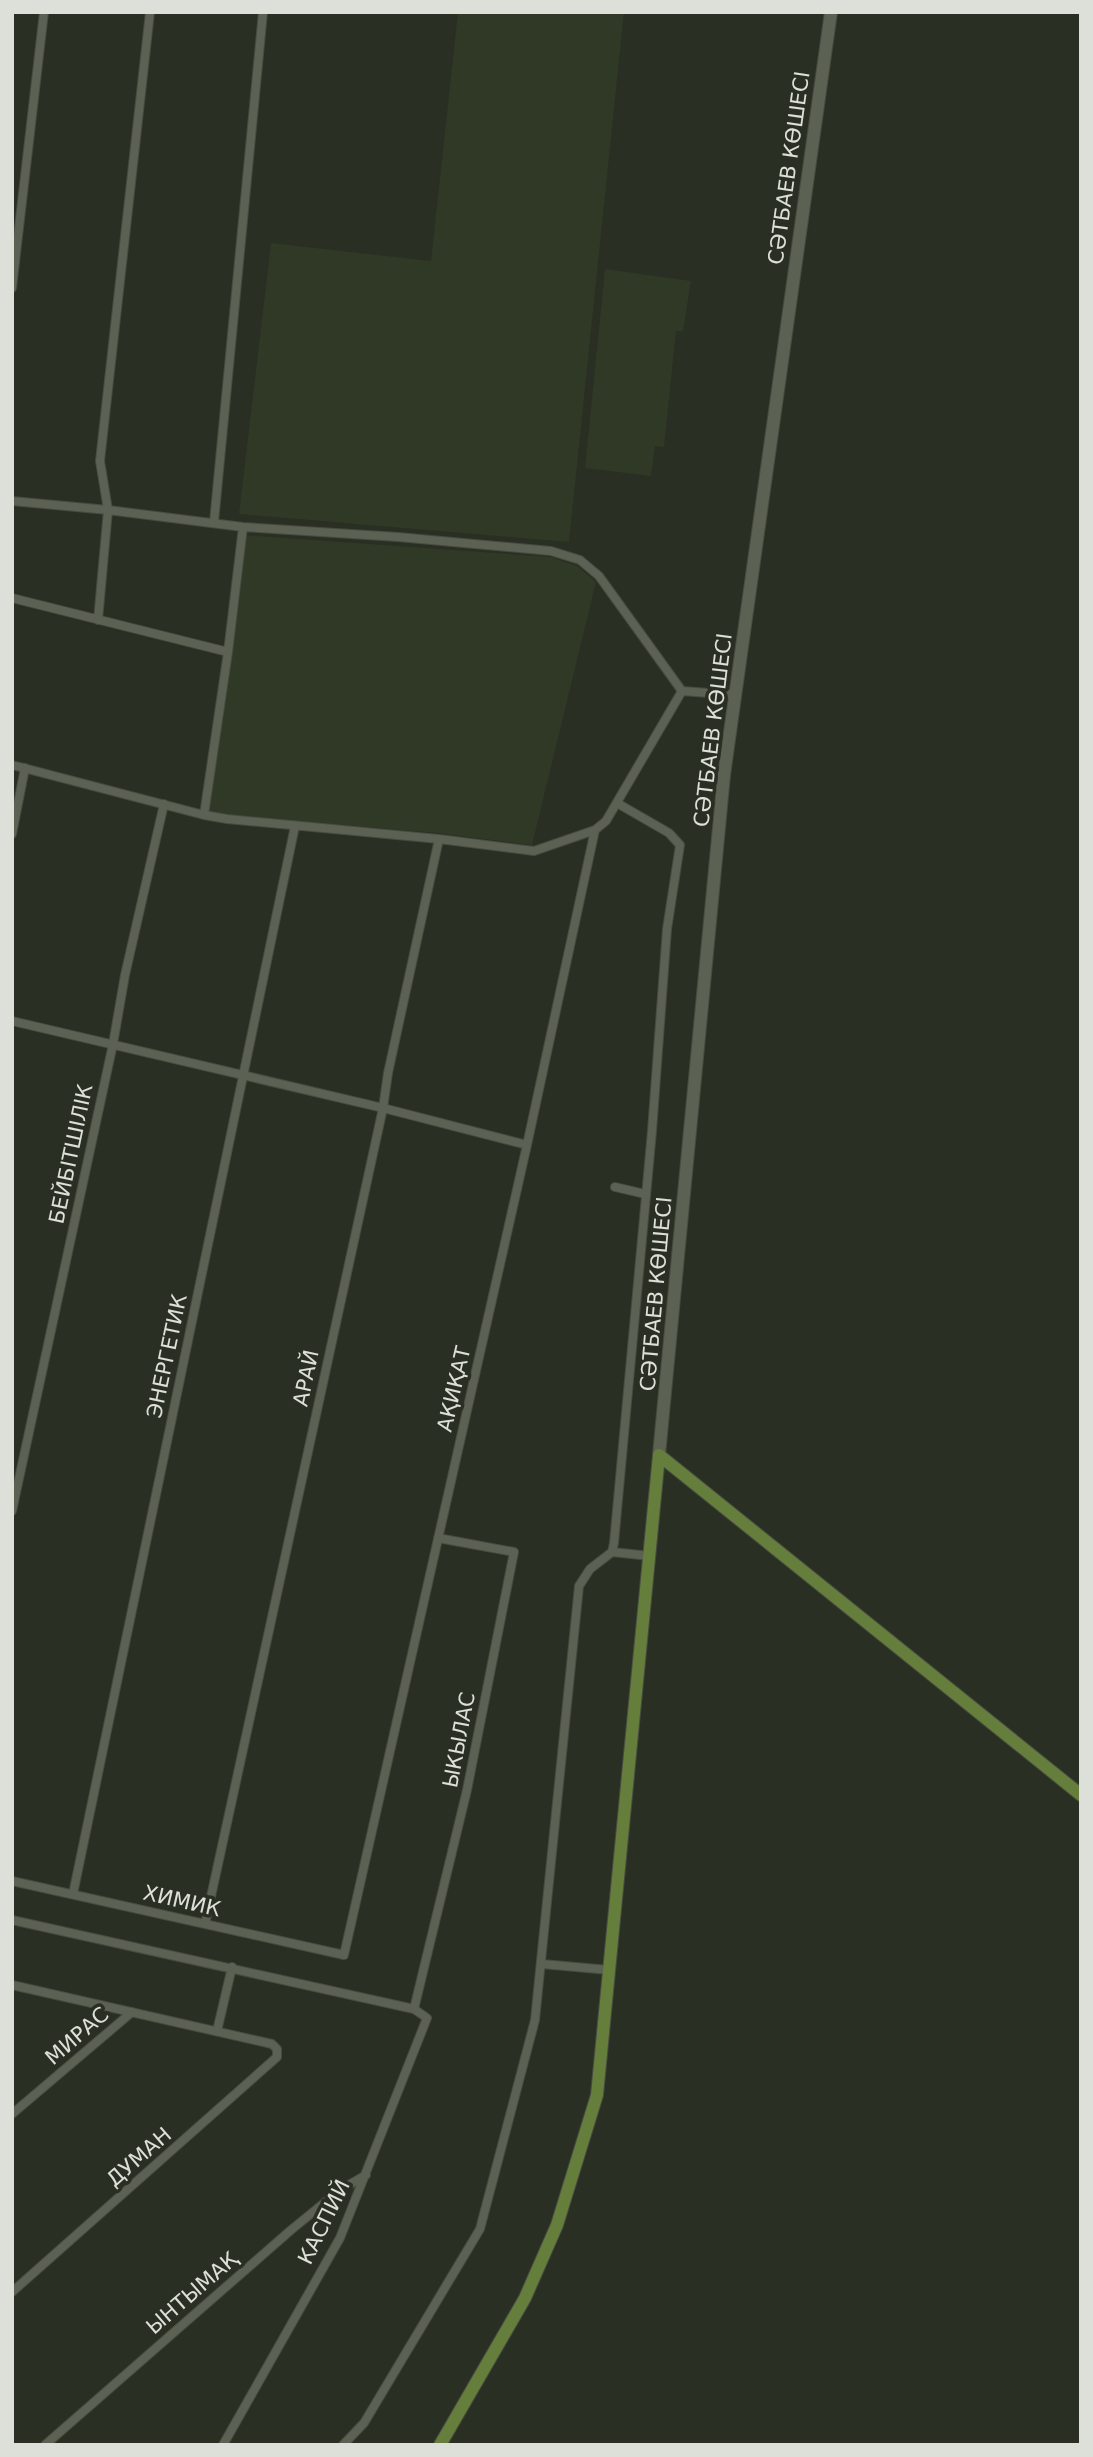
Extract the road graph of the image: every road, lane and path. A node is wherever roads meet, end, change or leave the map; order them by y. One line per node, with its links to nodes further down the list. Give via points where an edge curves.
1 (44, 12): 5 (street)
2 (150, 12): 7 (street, via 100,461)
3 (263, 12): 8 (street)
4 (831, 12): 14 (main road, СӘТБАЕВ КӨШЕСІ)
5 (12, 288)
6 (12, 502): 7 (street)
7 (108, 510): 8 (street); 11 (street)
8 (214, 522): 9 (street)
9 (243, 527): 12 (street); 13 (street, via 551,551 580,561 599,576)
10 (12, 598): 11 (street)
11 (98, 620): 12 (street)
12 (228, 652): 19 (street)
13 (682, 691): 14 (street); 17 (street)
14 (736, 695): 31 (main road, СӘТБАЕВ КӨШЕСІ, via 724,775)
15 (12, 765): 16 (street)
16 (25, 768): 18 (street); 22 (street)
17 (617, 803): 21 (street); 30 (street, via 669,833 680,845 667,929)
18 (164, 804): 19 (street); 25 (street, БЕЙБІТШІЛІК)
19 (204, 815): 20 (street)
20 (295, 826): 23 (street); 26 (street, ЭНЕРГЕТИК)
21 (595, 830): 23 (street, via 534,852); 28 (street, АҚИҚАТ)
22 (12, 834)
23 (439, 839): 27 (street, АРАЙ)
24 (12, 1021): 25 (street)
25 (113, 1045): 26 (street); 32 (street, БЕЙБІТШІЛІК)
26 (243, 1077): 27 (street); 38 (street, ЭНЕРГЕТИК)
27 (383, 1108): 28 (street); 40 (street, АРАЙ)
28 (527, 1145): 33 (street, АҚИҚАТ)
29 (615, 1187): 30 (street)
30 (645, 1194): 34 (street)
31 (659, 1455): 35 (main road); 36 (main road)
32 (12, 1511)
33 (438, 1538): 41 (street, АҚИҚАТ); 46 (street, ЫКЫЛАС, via 514,1552 467,1790)
34 (612, 1552): 35 (street); 42 (street, via 590,1569 579,1586)
35 (650, 1556): 44 (main road)
36 (1081, 1795)
37 (12, 1881): 38 (street, ХИМИК)
38 (74, 1894): 40 (street, ХИМИК)
39 (12, 1920): 43 (street)
40 (205, 1924): 41 (street, ХИМИК)
41 (344, 1955)
42 (542, 1964): 44 (street); 54 (street, via 535,2021 480,2229 364,2423)
43 (232, 1967): 46 (street); 48 (street)
44 (609, 1970): 55 (main road, via 597,2095 557,2225 525,2298)
45 (12, 1985): 47 (street)
46 (414, 2008): 50 (street, КАСПИЙ, via 427,2018)
47 (132, 2012): 48 (street); 49 (street, МИРАС)
48 (217, 2031): 51 (street, ДУМАН, via 272,2044 277,2057)
49 (12, 2114)
50 (367, 2175): 52 (street, ЫНТЫМАҚ, via 340,2190 291,2230); 53 (street, КАСПИЙ, via 340,2238)
51 (12, 2292)
52 (45, 2445)
53 (223, 2445)
54 (343, 2445)
55 (440, 2445)

